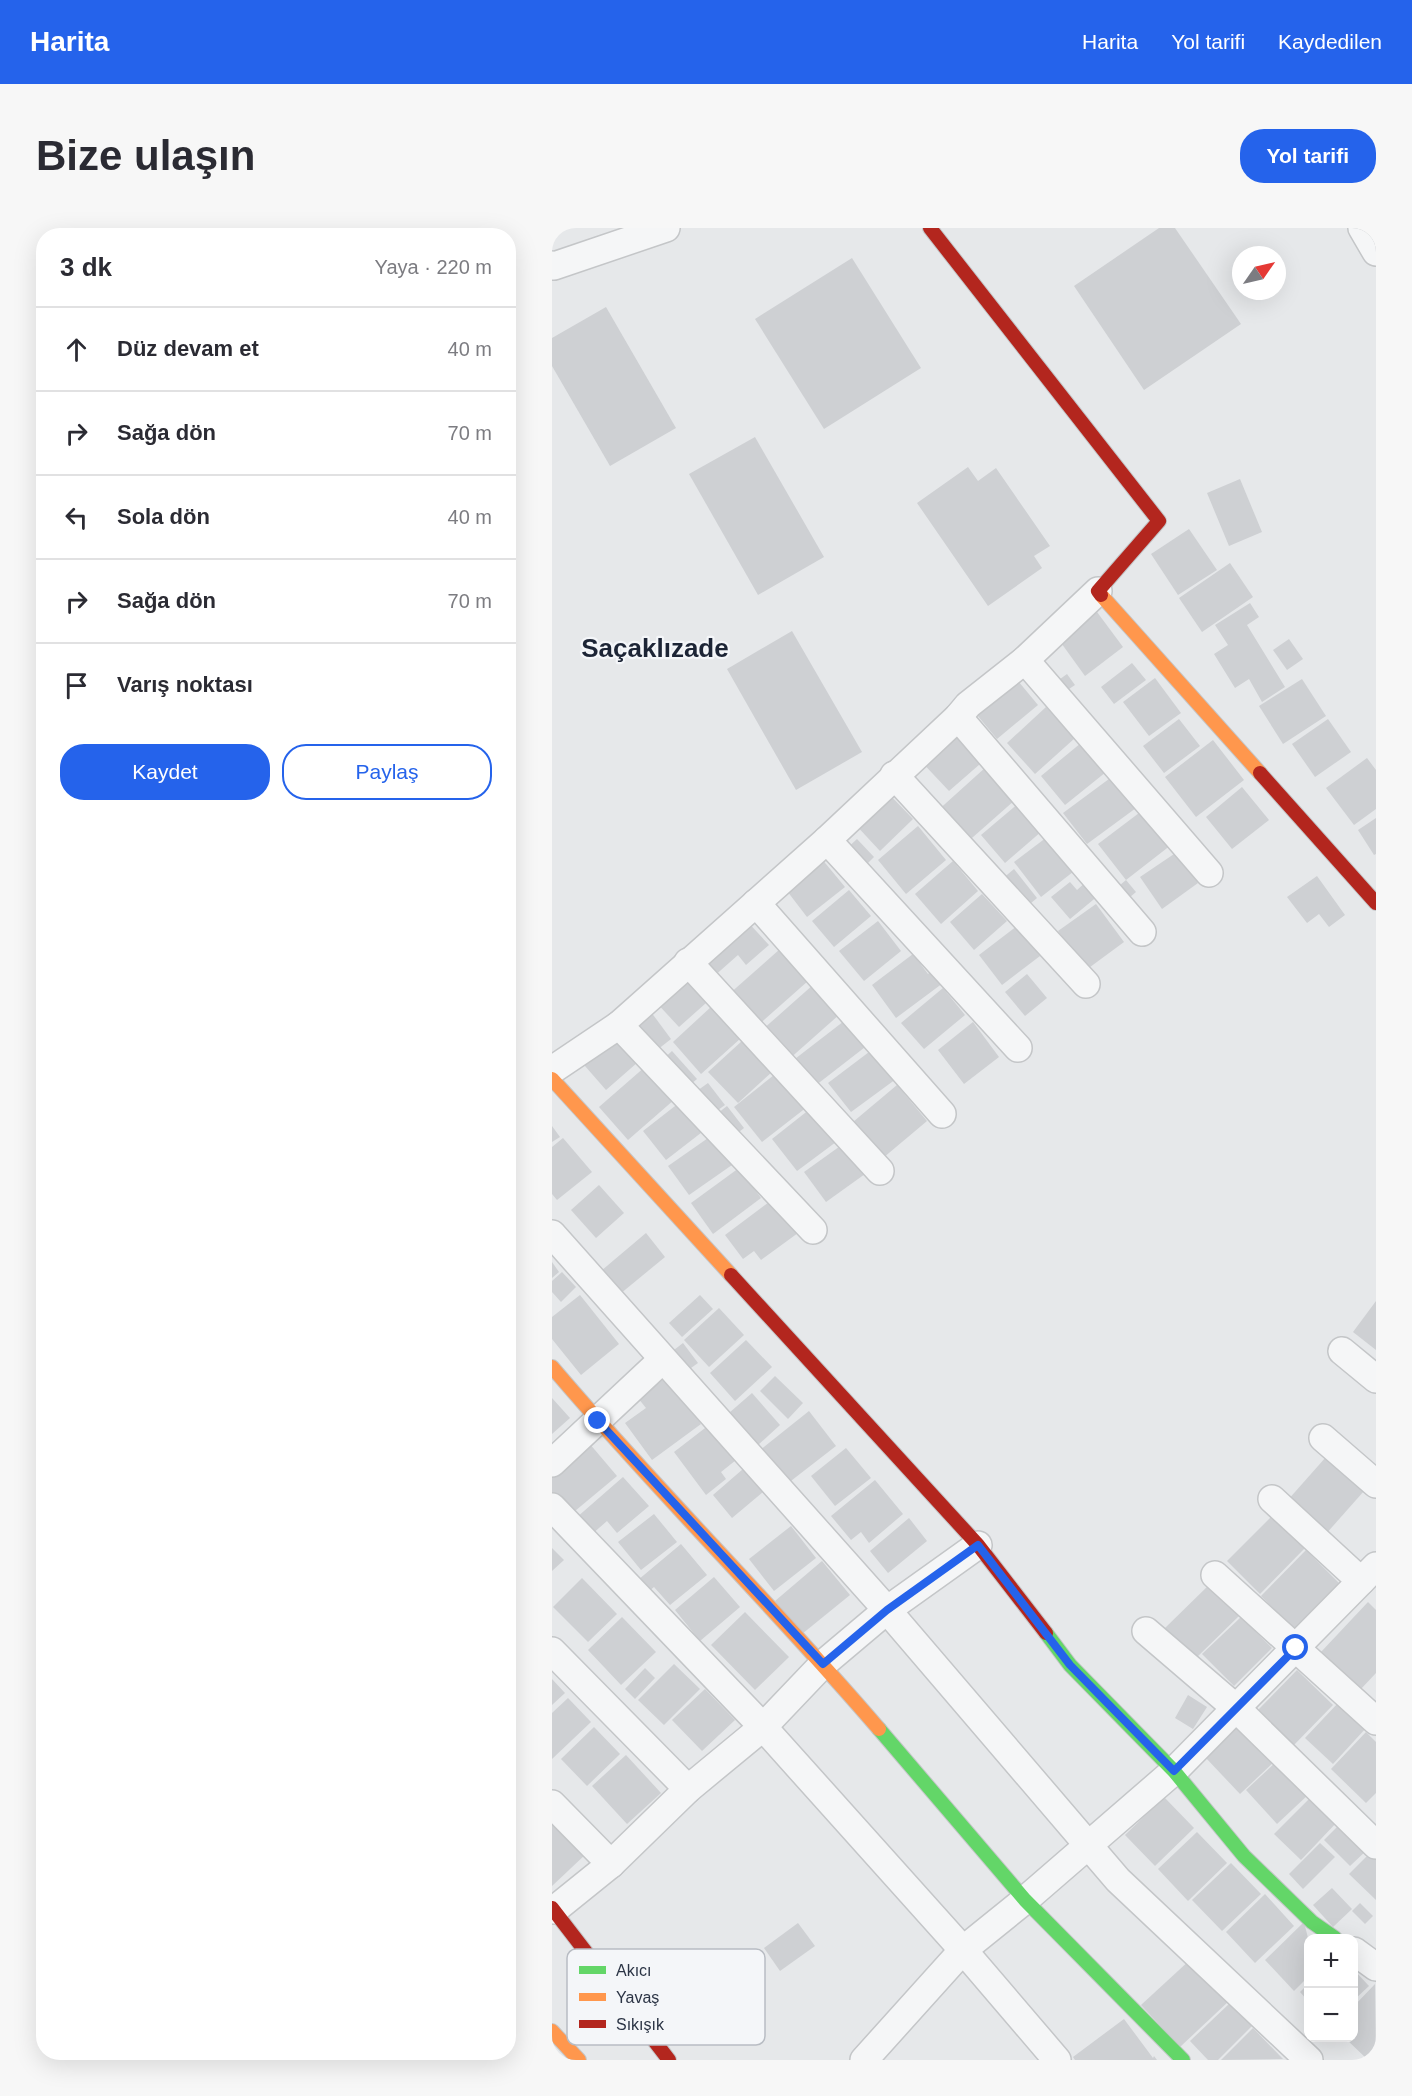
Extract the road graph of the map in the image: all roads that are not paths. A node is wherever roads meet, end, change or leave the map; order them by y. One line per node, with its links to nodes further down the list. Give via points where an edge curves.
1 (666, 228): 5 (street)
2 (930, 228): 6 (street, via 1159,521)
3 (1362, 228): 4 (street)
4 (1376, 252)
5 (553, 266)
6 (1098, 591): 7 (street); 13 (street)
7 (1025, 660): 8 (street); 11 (street)
8 (958, 717): 9 (street); 14 (street)
9 (894, 775): 10 (street); 16 (street)
10 (827, 840): 12 (street); 18 (street)
11 (1209, 873)
12 (756, 903): 15 (street); 21 (street)
13 (1376, 903)
14 (1143, 932)
15 (688, 962): 17 (street); 22 (street)
16 (1086, 984)
17 (619, 1025): 19 (street); 23 (street)
18 (1018, 1048)
19 (552, 1070)
20 (552, 1079): 35 (street)
21 (942, 1114)
22 (880, 1170)
23 (813, 1230)
24 (552, 1234): 26 (street)
25 (1342, 1351): 28 (street)
26 (662, 1360): 29 (street); 38 (street)
27 (552, 1367): 29 (street)
28 (1376, 1379)
29 (598, 1421): 31 (street); 42 (street)
30 (1323, 1438): 32 (street)
31 (552, 1463)
32 (1376, 1484)
33 (1272, 1499): 36 (street)
34 (552, 1507): 45 (street)
35 (978, 1545): 38 (street); 46 (street, via 1070,1665)
36 (1369, 1573): 40 (street)
37 (1215, 1575): 40 (street)
38 (887, 1610): 42 (street); 49 (street)
39 (1146, 1631): 43 (street)
40 (1296, 1648): 43 (street); 44 (street)
41 (552, 1651): 47 (street)
42 (823, 1664): 45 (street); 52 (street)
43 (1237, 1709): 46 (street); 50 (street)
44 (1376, 1722)
45 (763, 1727): 47 (street); 56 (street)
46 (1174, 1771): 49 (street); 54 (street, via 1244,1856)
47 (688, 1789): 51 (street)
48 (552, 1804): 51 (street)
49 (1088, 1845): 52 (street); 66 (street, via 1118,1880)
50 (1376, 1845)
51 (611, 1864): 53 (street)
52 (1025, 1900): 56 (street); 65 (street)
53 (553, 1909): 55 (street)
54 (1329, 1934)
55 (584, 1949)
56 (963, 1950): 63 (street); 64 (street)
57 (1358, 1954): 58 (street)
58 (1376, 1967)
59 (552, 2031): 61 (street)
60 (657, 2045): 62 (street)
61 (579, 2060)
62 (669, 2060)
63 (864, 2060)
64 (1057, 2060)
65 (1183, 2060)
66 (1309, 2060)

